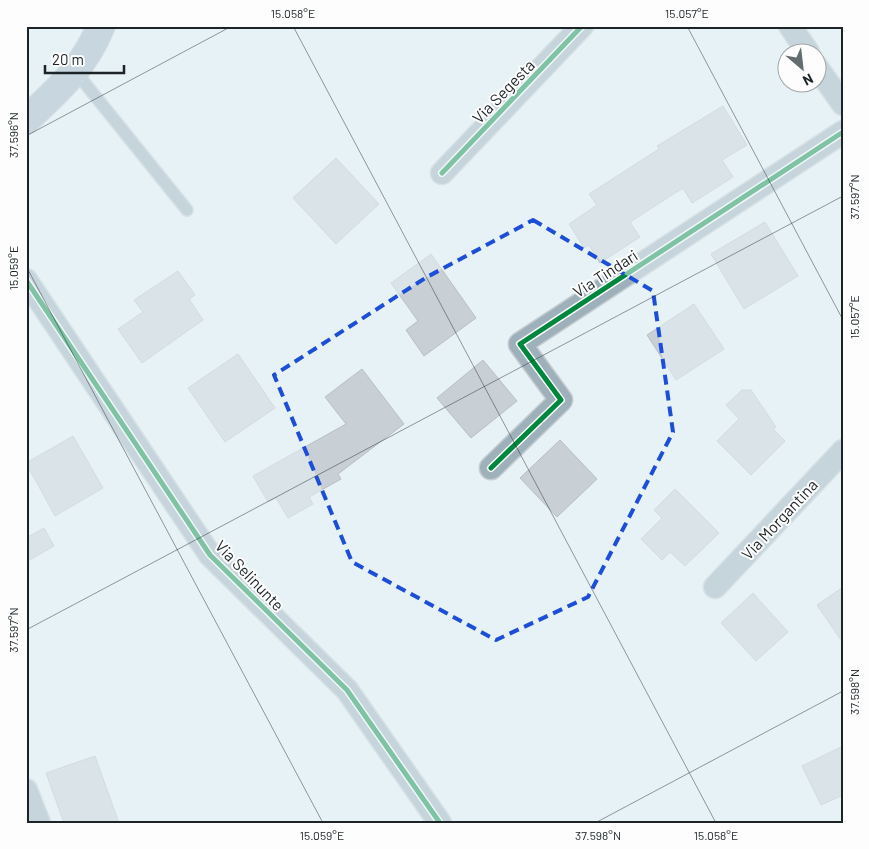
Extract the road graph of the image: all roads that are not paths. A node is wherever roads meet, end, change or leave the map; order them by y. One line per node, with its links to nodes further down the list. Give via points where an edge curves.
1 (101, 26): 5 (main road)
2 (582, 26): 10 (street, Via Segesta)
3 (790, 26): 4 (street)
4 (801, 42)
5 (75, 72): 8 (main road); 11 (lane)
6 (826, 80): 7 (street)
7 (843, 104)
8 (26, 120)
9 (843, 132): 14 (street, Via Tindari, via 520,344 561,400)
10 (442, 173)
11 (187, 210)
12 (26, 280): 18 (street, Via Selinunte, via 210,555 347,690)
13 (843, 451): 15 (street, Via Morgantina)
14 (491, 468)
15 (715, 587)
16 (26, 790): 17 (street)
17 (39, 823)
18 (440, 823)

